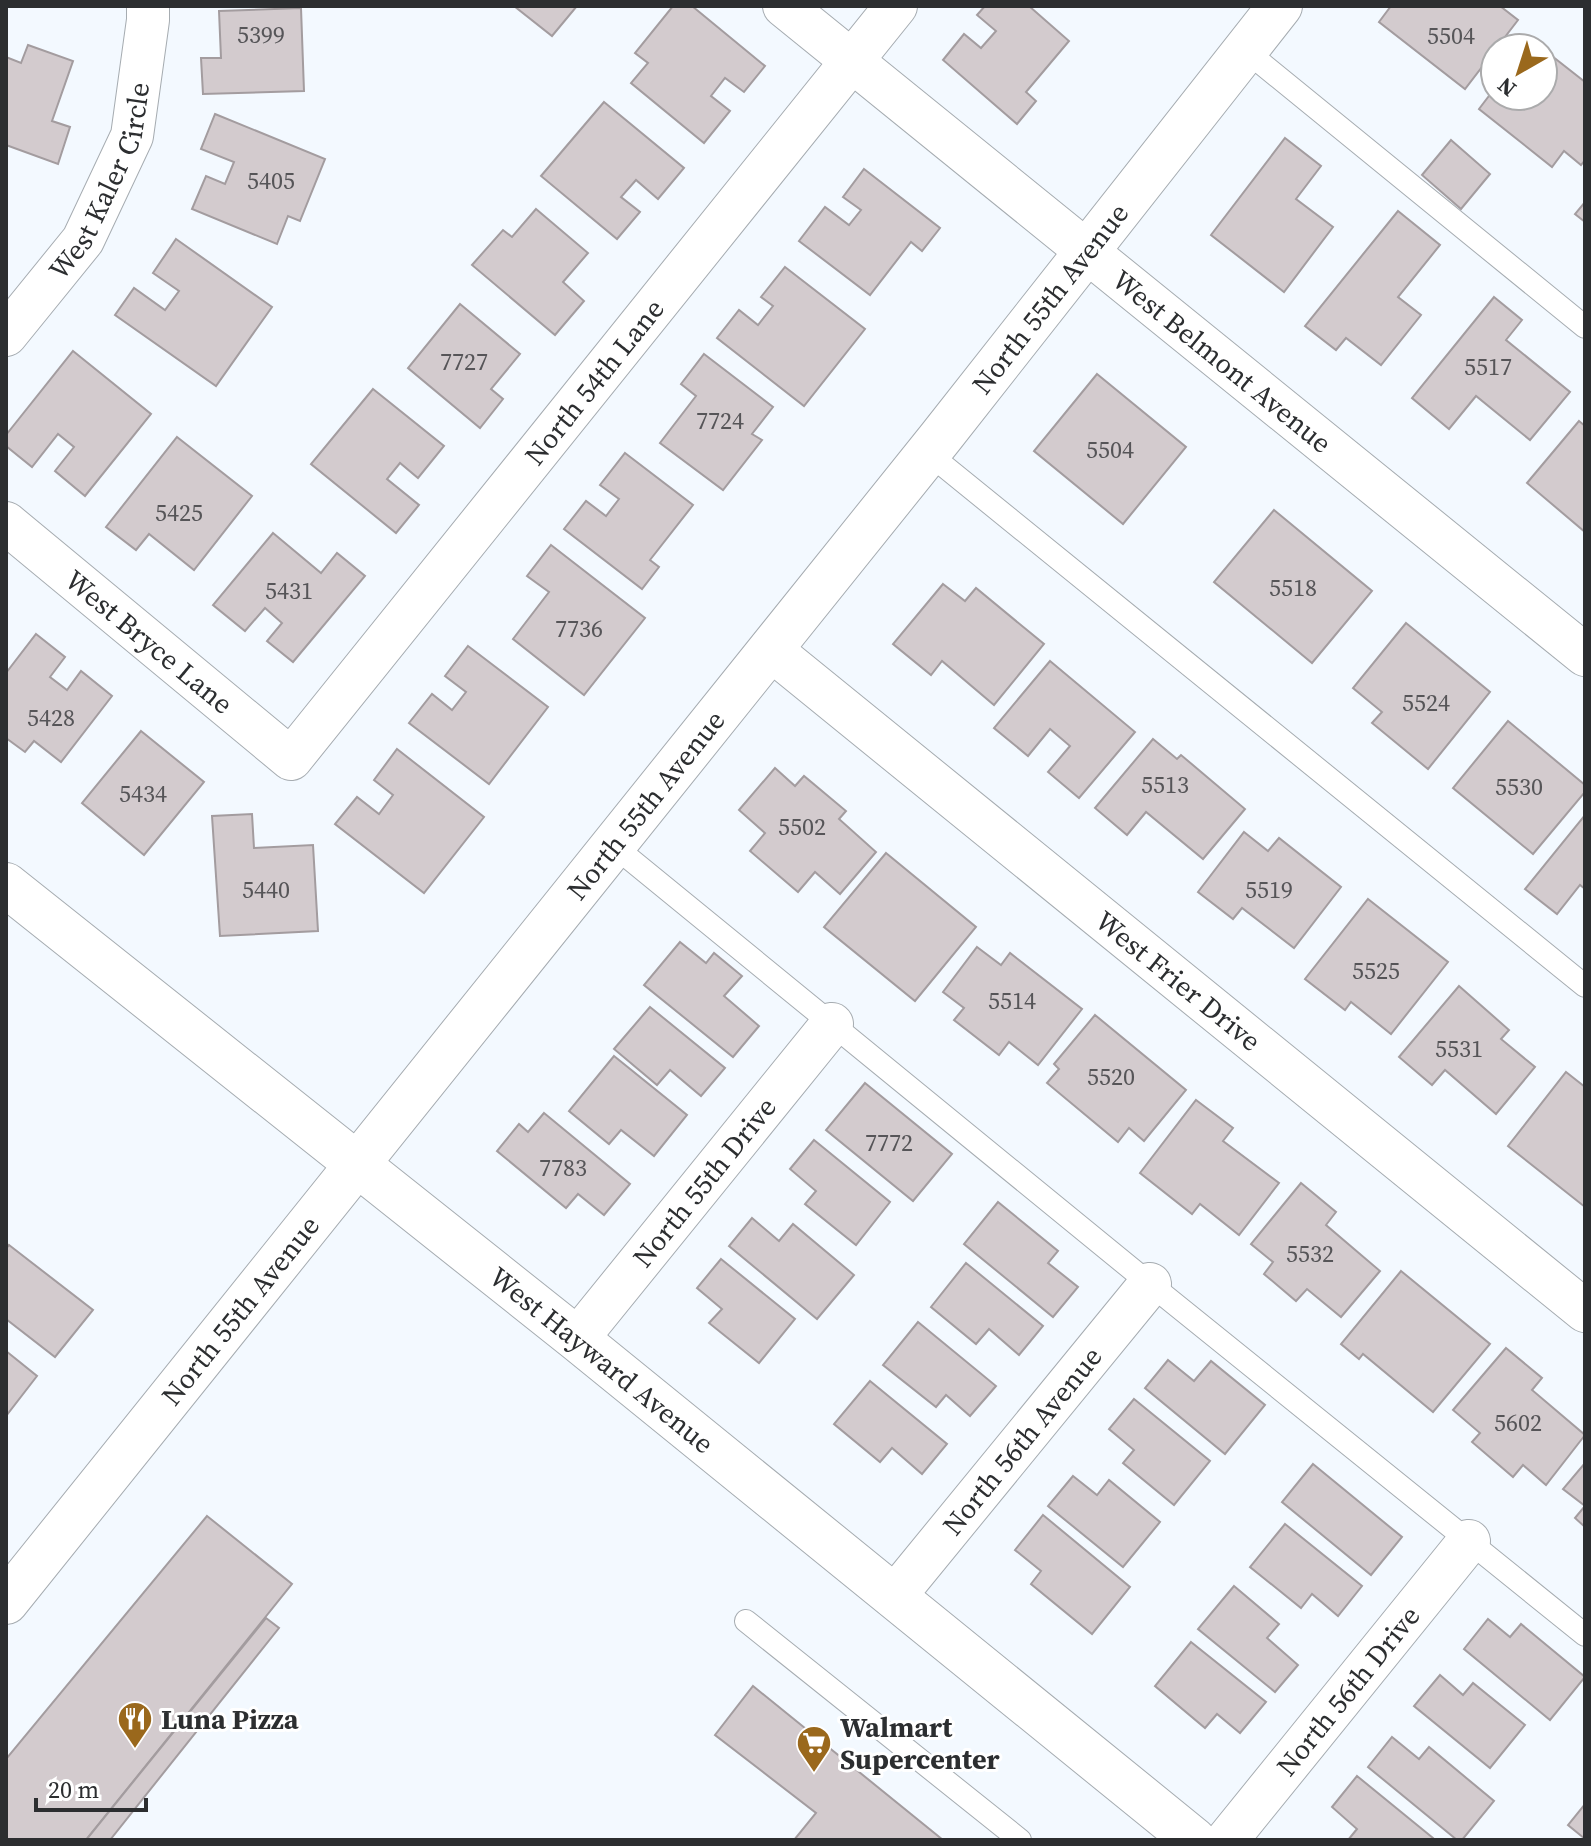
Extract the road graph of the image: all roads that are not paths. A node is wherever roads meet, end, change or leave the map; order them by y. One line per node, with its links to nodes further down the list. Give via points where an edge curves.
1 (148, 6): 9 (street, West Kaler Circle, via 132,136 83,240)
2 (784, 6): 6 (street, West Belmont Avenue)
3 (896, 6): 6 (street, North 54th Lane)
4 (1280, 6): 5 (street, North 55th Avenue)
5 (1245, 50): 7 (street, North 55th Avenue); 8 (lane)
6 (853, 61): 7 (street, West Belmont Avenue); 14 (street, North 54th Lane)
7 (1087, 251): 10 (street, North 55th Avenue); 13 (street, West Belmont Avenue)
8 (1585, 327)
9 (6, 335)
10 (928, 453): 12 (street, North 55th Avenue); 17 (lane)
11 (6, 523): 14 (street, West Bryce Lane)
12 (770, 649): 15 (street, North 55th Avenue); 21 (street, West Frier Drive)
13 (1585, 655)
14 (291, 759)
15 (614, 846): 18 (lane); 19 (street, North 55th Avenue)
16 (6, 885): 19 (street, West Hayward Avenue)
17 (1585, 986)
18 (832, 1024): 20 (lane); 22 (street, North 55th Drive)
19 (359, 1164): 22 (street, West Hayward Avenue); 25 (street, North 55th Avenue)
20 (1150, 1284): 23 (lane); 24 (street, North 56th Avenue)
21 (1585, 1311)
22 (577, 1339): 24 (street, West Hayward Avenue)
23 (1469, 1541): 27 (lane); 30 (street, North 56th Drive)
24 (894, 1597): 29 (street, West Hayward Avenue)
25 (6, 1602)
26 (746, 1621): 28 (lane)
27 (1585, 1635)
28 (1020, 1840)
29 (1194, 1840)
30 (1227, 1840)

